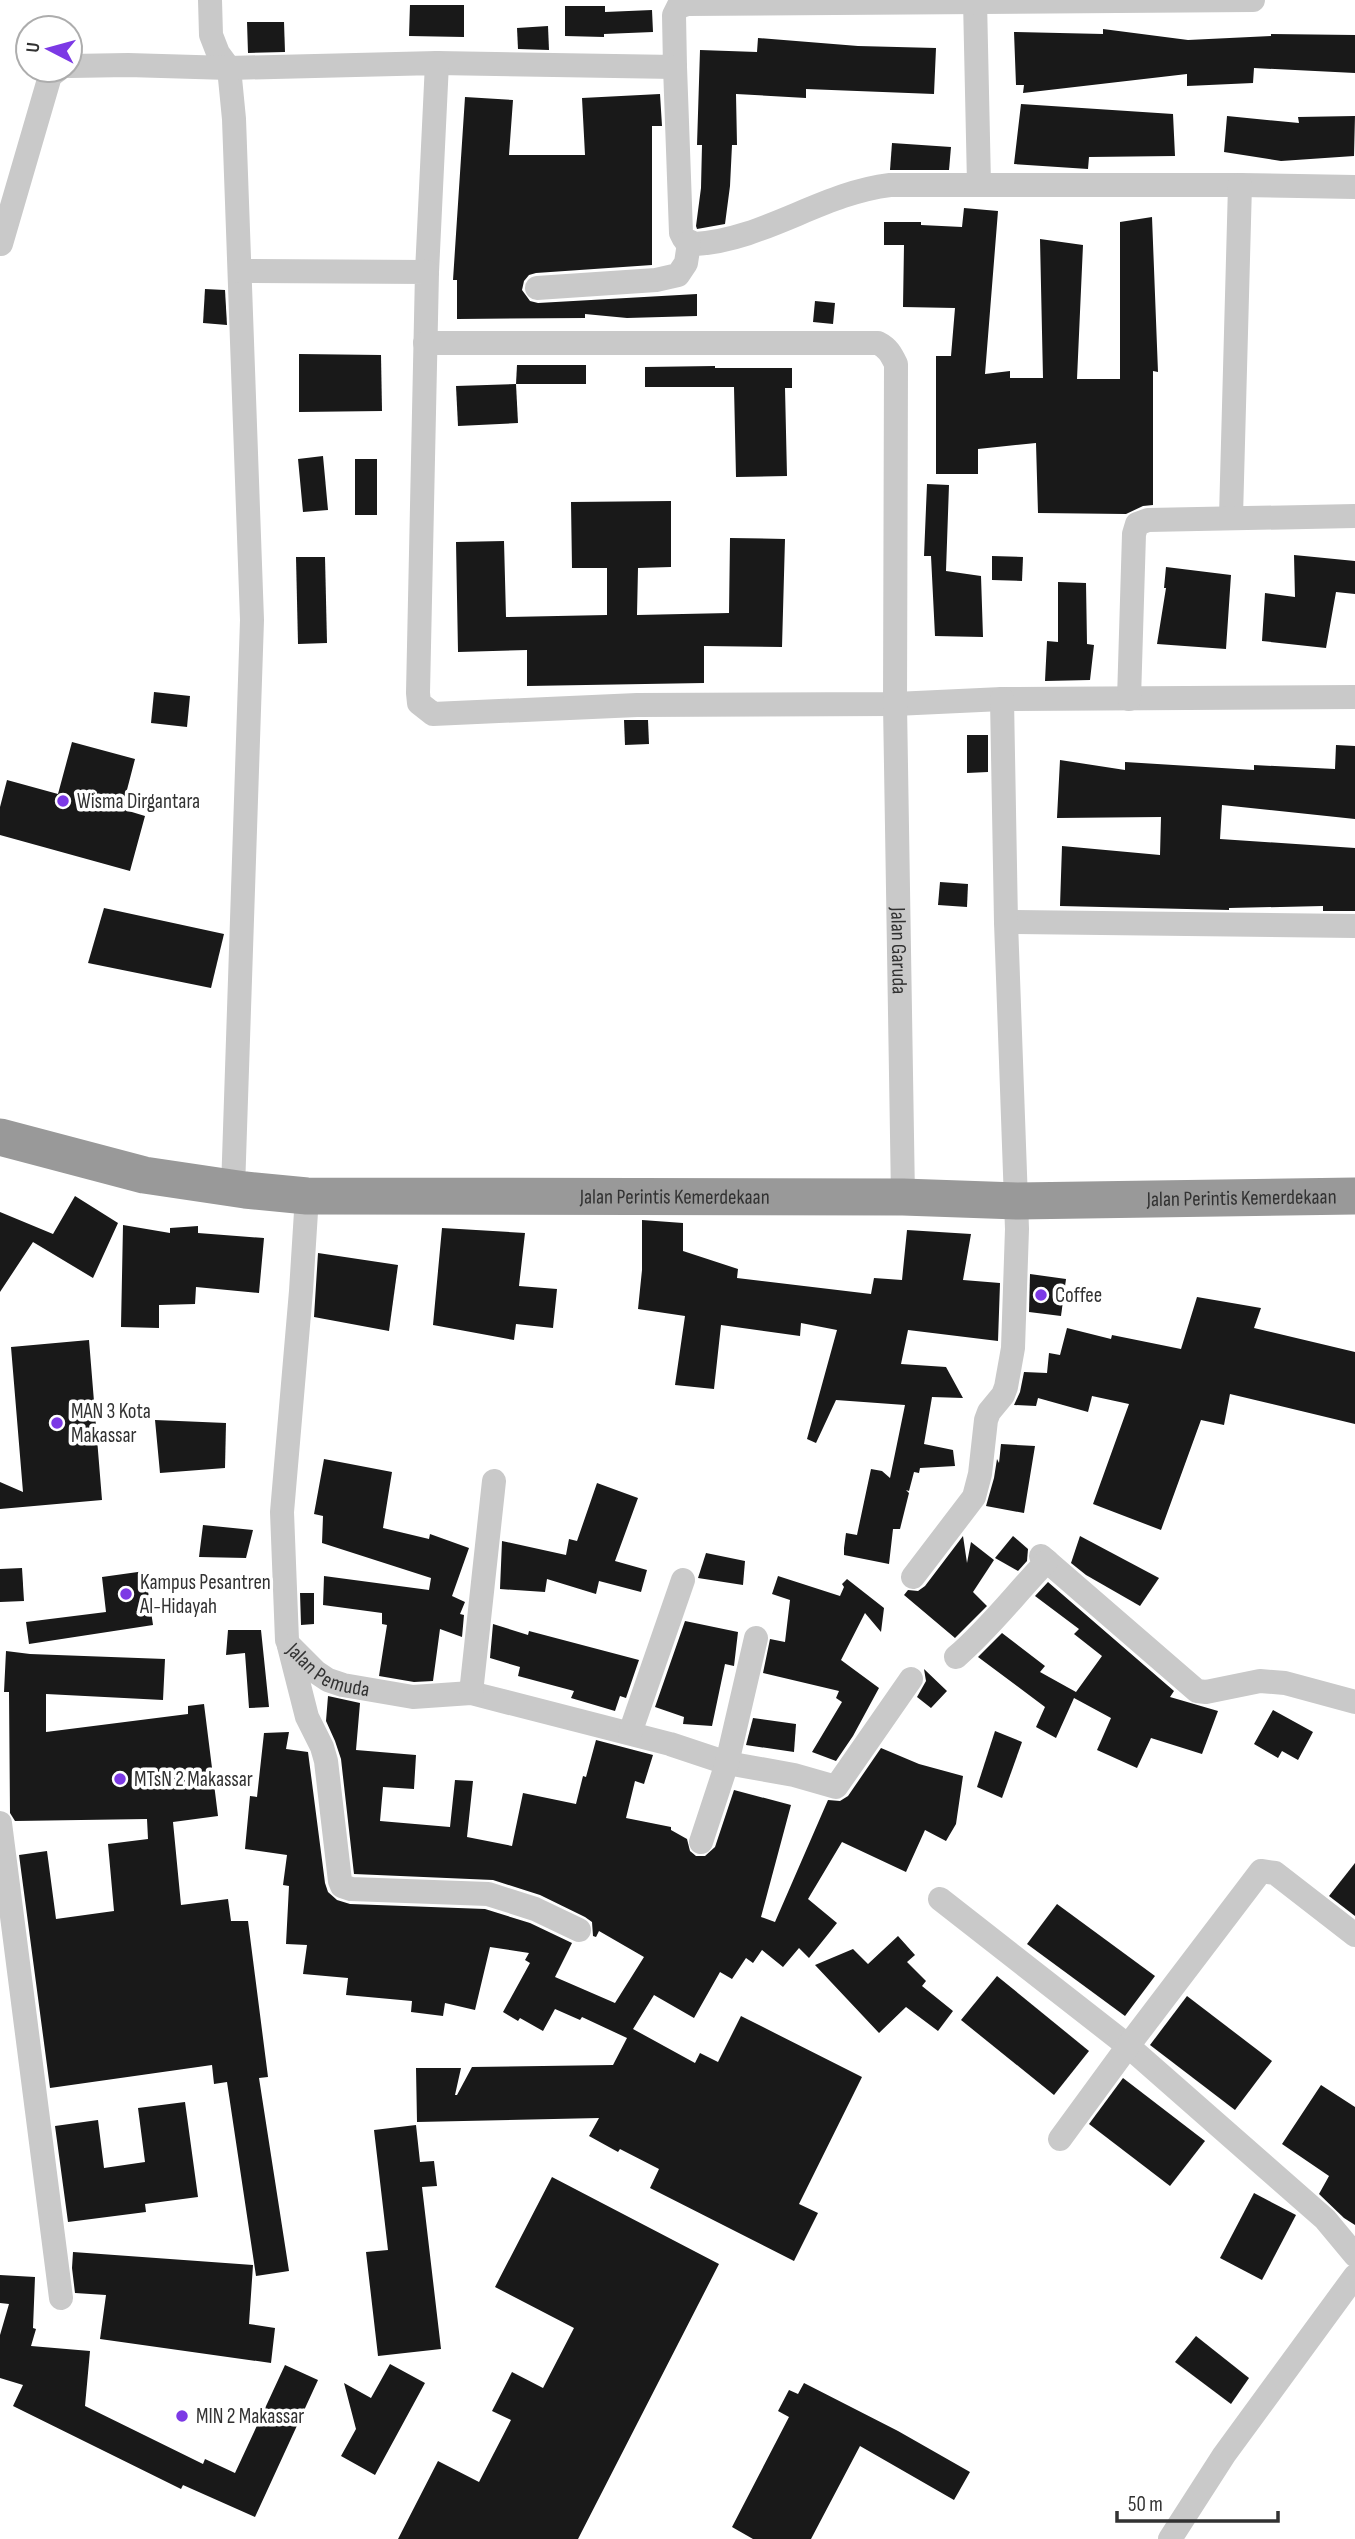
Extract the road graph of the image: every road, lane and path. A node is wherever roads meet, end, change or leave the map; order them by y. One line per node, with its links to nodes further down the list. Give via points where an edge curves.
1 (210, 0): 8 (street, via 211,35)
2 (1253, 0): 4 (street)
3 (723, 1): 4 (street); 7 (street, via 687,4 675,10)
4 (975, 1): 10 (street)
5 (437, 63): 7 (street); 8 (street); 16 (street)
6 (84, 66): 8 (street)
7 (675, 67): 13 (street, via 681,233)
8 (229, 68): 15 (street)
9 (48, 84): 14 (street)
10 (979, 184): 11 (street); 13 (street, via 874,187 764,229)
11 (1240, 185): 12 (street); 20 (street)
12 (1355, 187)
13 (690, 243): 17 (street, via 678,275 656,281)
14 (0, 245)
15 (247, 271): 16 (street); 28 (street, via 266,621)
16 (427, 272): 18 (street)
17 (537, 288)
18 (425, 343): 24 (street, Jalan Garuda, via 878,343 886,347 896,364); 24 (street, via 418,694 425,709 449,714 637,705)
19 (1355, 516): 20 (street)
20 (1231, 517): 23 (street, via 1137,524)
21 (1355, 697): 23 (street)
22 (1002, 699): 23 (street); 24 (street); 25 (street)
23 (1129, 699)
24 (895, 704): 31 (street, Jalan Garuda)
25 (1006, 922): 26 (street); 32 (street)
26 (1355, 926)
27 (0, 1137): 28 (highway, Jalan Perintis Kemerdekaan, via 144,1175)
28 (239, 1189): 29 (highway, Jalan Perintis Kemerdekaan)
29 (307, 1196): 31 (highway, Jalan Perintis Kemerdekaan); 37 (street, Jalan Pemuda, via 282,1512)
30 (1355, 1196): 32 (highway, Jalan Perintis Kemerdekaan)
31 (903, 1197): 32 (highway, Jalan Perintis Kemerdekaan)
32 (1017, 1201): 34 (street, via 1013,1348 1006,1387 986,1420 974,1497)
33 (494, 1481): 40 (street)
34 (913, 1577)
35 (683, 1580): 42 (street)
36 (756, 1638): 43 (street)
37 (289, 1646): 40 (street, Jalan Pemuda, via 316,1672 343,1685 413,1697); 47 (street, via 307,1717 326,1761 344,1887 488,1894)
38 (956, 1657): 41 (street, via 983,1634 1044,1559 1197,1691 1260,1681)
39 (911, 1679): 43 (street, Jalan Pemuda, via 836,1787)
40 (471, 1693): 42 (street, Jalan Pemuda)
41 (1355, 1702)
42 (629, 1733): 43 (street, Jalan Pemuda)
43 (727, 1763): 45 (street)
44 (0, 1824): 53 (street)
45 (701, 1842)
46 (940, 1899): 49 (street)
47 (579, 1930)
48 (1355, 1935): 49 (street, via 1275,1873 1261,1871)
49 (1128, 2046): 50 (street); 51 (street, via 1325,2219)
50 (1060, 2139)
51 (1355, 2255)
52 (1355, 2276): 54 (street, via 1224,2455)
53 (61, 2298)
54 (1170, 2539)

